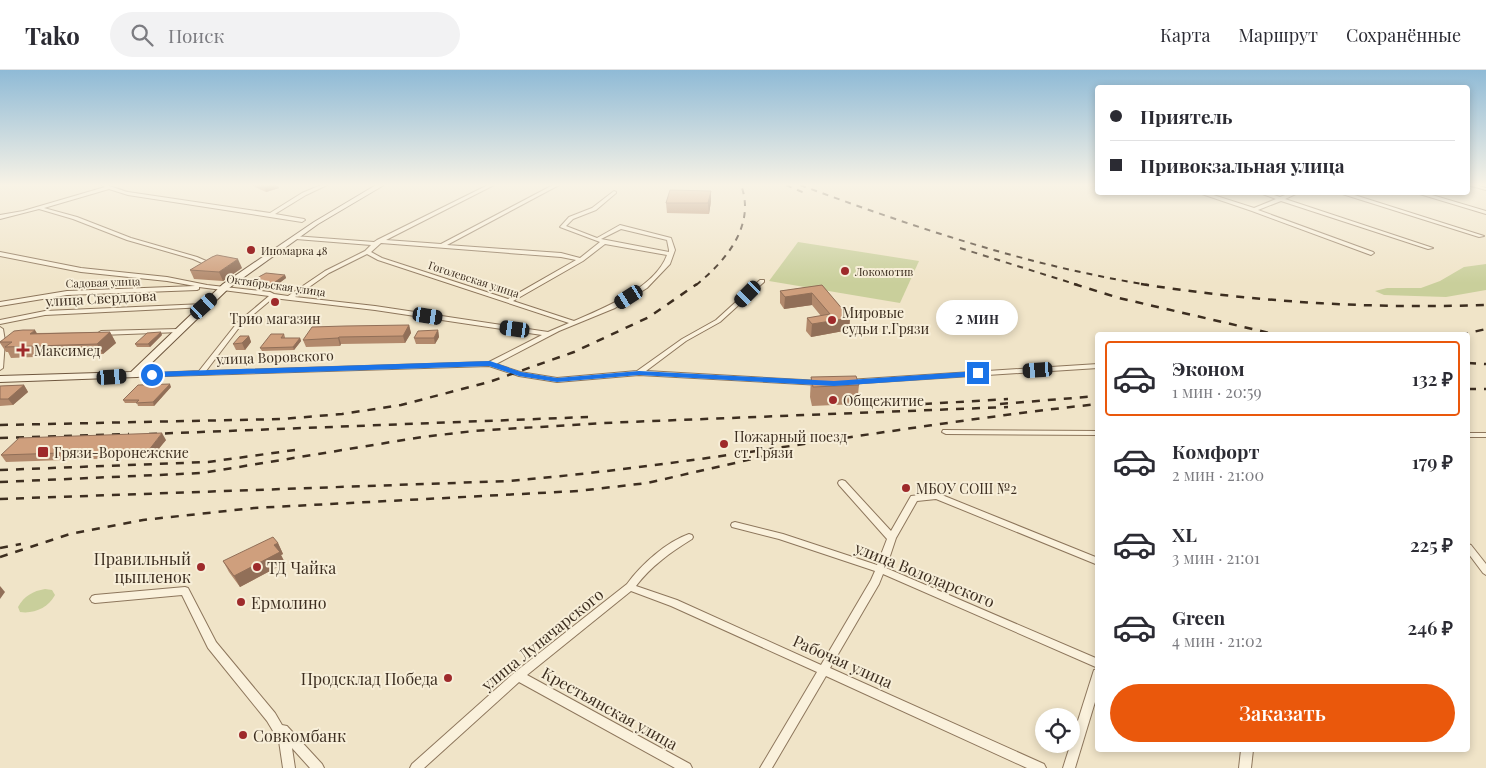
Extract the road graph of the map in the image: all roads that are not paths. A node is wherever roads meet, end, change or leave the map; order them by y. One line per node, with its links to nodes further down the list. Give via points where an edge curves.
1 (74, 218): 24 (street, via 129,239 212,264)
2 (289, 218): 10 (street)
3 (325, 218): 12 (street)
4 (426, 218): 14 (street)
5 (495, 218): 15 (street)
6 (572, 218): 13 (street, via 562,227)
7 (1275, 218): 18 (street)
8 (1337, 218): 16 (street)
9 (1421, 218): 11 (street)
10 (302, 220)
11 (1481, 236)
12 (296, 237): 14 (street); 30 (street)
13 (602, 240): 20 (street); 20 (street, via 620,227 648,232 669,238); 23 (street)
14 (377, 242): 15 (street); 17 (street)
15 (443, 245): 23 (street, via 561,255)
16 (1430, 248)
17 (367, 252): 33 (street, via 327,272); 34 (street, Гоголевская улица)
18 (1371, 253)
19 (0, 254): 21 (street, Октябрьская улица)
20 (670, 254): 38 (street, via 667,264 645,287 613,307)
21 (9, 256): 22 (street); 26 (street, Октябрьская улица, via 80,270)
22 (0, 260)
23 (580, 260): 34 (street)
24 (205, 269)
25 (191, 278): 28 (street)
26 (167, 279): 28 (street, Октябрьская улица); 31 (street)
27 (762, 280): 49 (street, via 718,321 684,340)
28 (183, 282): 29 (street, Октябрьская улица)
29 (207, 287): 30 (street, Октябрьская улица); 31 (street, Садовая улица)
30 (224, 288): 32 (street, Октябрьская улица); 36 (street)
31 (151, 290): 35 (street, Садовая улица, via 67,293)
32 (272, 296): 33 (street, Октябрьская улица); 48 (street, via 239,324)
33 (289, 298): 42 (street, Октябрьская улица)
34 (510, 300): 38 (street, Гоголевская улица)
35 (0, 304)
36 (204, 306): 37 (street, улица Свердлова, via 45,313); 40 (street)
37 (0, 322)
38 (576, 324): 42 (street)
39 (0, 329): 44 (street)
40 (178, 331): 41 (street); 50 (street)
41 (95, 333)
42 (549, 334): 45 (street)
43 (11, 339): 44 (street)
44 (2, 341): 47 (street)
45 (490, 364): 48 (street, улица Воровского); 49 (street, via 519,374 557,380)
46 (1095, 366): 53 (street)
47 (0, 368)
48 (201, 372): 50 (street, улица Воровского)
49 (639, 373): 52 (street)
50 (134, 375): 51 (street, улица Воровского)
51 (0, 379)
52 (834, 383)
53 (843, 383)
54 (946, 432): 55 (street)
55 (1095, 433)
56 (1470, 434): 57 (street)
57 (1486, 435)
58 (842, 483): 61 (street)
59 (735, 525): 64 (street, улица Володарского, via 780,536)
60 (688, 537): 66 (street, улица Луначарского, via 658,556)
61 (892, 538): 63 (street, via 914,498 937,496); 64 (street)
62 (1470, 550): 65 (street)
63 (1095, 561)
64 (882, 570): 68 (street, улица Володарского); 69 (street)
65 (1486, 571)
66 (630, 587): 69 (street, Рабочая улица, via 674,603); 70 (street, улица Луначарского)
67 (95, 599): 72 (street, via 184,591 212,645)
68 (1095, 663)
69 (824, 670): 78 (street); 79 (street, Рабочая улица)
70 (518, 676): 76 (street, улица Луначарского); 77 (street, Крестьянская улица)
71 (1095, 683): 80 (street)
72 (271, 717): 74 (street, via 285,740); 75 (street)
73 (1247, 752): 81 (street)
74 (289, 768)
75 (318, 768)
76 (416, 768)
77 (686, 768)
78 (766, 768)
79 (1040, 768)
80 (1070, 768)
81 (1245, 768)

